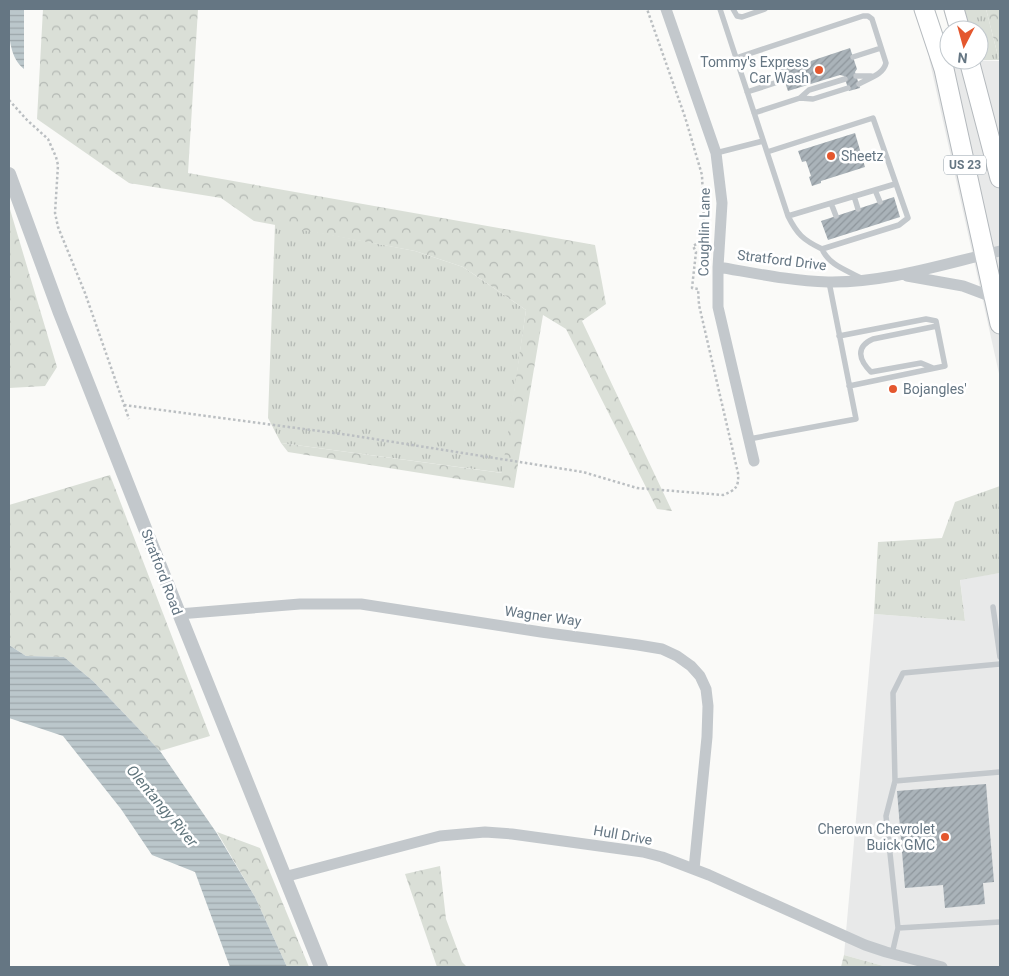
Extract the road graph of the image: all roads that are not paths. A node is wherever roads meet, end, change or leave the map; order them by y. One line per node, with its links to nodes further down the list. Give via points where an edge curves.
1 (666, 9): 21 (street, Coughlin Lane)
2 (720, 9): 8 (lane)
3 (732, 9): 4 (lane, via 742,17)
4 (765, 9)
5 (924, 9): 37 (highway, US 23, via 944,69)
6 (881, 48): 7 (lane); 8 (lane, via 872,19 863,16); 11 (lane, via 886,63 880,73)
7 (853, 57)
8 (736, 58): 16 (lane)
9 (972, 70): 23 (highway, US 23)
10 (856, 76): 11 (lane)
11 (872, 76): 14 (lane)
12 (844, 79): 17 (lane, via 809,90)
13 (784, 80): 16 (lane)
14 (859, 84)
15 (848, 88): 17 (lane, via 813,99)
16 (747, 92): 18 (lane)
17 (800, 98): 18 (lane)
18 (754, 113): 19 (lane)
19 (763, 141): 20 (lane); 21 (lane)
20 (767, 152): 24 (lane, via 873,118); 30 (lane)
21 (716, 153): 38 (street, Coughlin Lane, via 722,203)
22 (9, 174): 51 (street, Stratford Road)
23 (1000, 178)
24 (896, 184): 25 (lane); 34 (lane, via 908,218)
25 (875, 190): 26 (lane); 27 (lane)
26 (854, 196): 28 (lane); 29 (lane)
27 (880, 202)
28 (831, 203): 30 (lane); 31 (lane)
29 (858, 209)
30 (788, 216): 36 (lane, via 796,232)
31 (836, 216)
32 (886, 221): 34 (lane)
33 (865, 228): 35 (lane)
34 (888, 228): 35 (lane)
35 (867, 235): 36 (lane, via 844,239)
36 (822, 249): 40 (lane, via 834,264)
37 (993, 253): 39 (street, Stratford Drive); 42 (highway, US 23)
38 (718, 267): 41 (street, Stratford Drive); 48 (street, Coughlin Lane, via 718,307)
39 (903, 275): 40 (street, Stratford Drive); 42 (street, Stratford Drive, via 963,286)
40 (862, 279): 41 (street, Stratford Drive)
41 (829, 282): 45 (lane)
42 (995, 298): 43 (highway, US 23)
43 (1000, 324)
44 (937, 326): 45 (lane, via 936,321 926,319); 46 (lane, via 945,366); 46 (lane, via 873,339 865,342 860,351 862,364 871,372 921,364)
45 (839, 336): 47 (lane)
46 (934, 368): 47 (lane)
47 (849, 386): 48 (lane, via 856,419)
48 (749, 439): 49 (street, Coughlin Lane)
49 (754, 461)
50 (993, 607): 52 (lane)
51 (178, 614): 56 (street, Wagner Way, via 300,604 361,604 638,645 662,649 677,656 700,676 708,706); 57 (street, Stratford Road)
52 (1000, 657)
53 (1000, 664): 55 (lane, via 903,673 893,693)
54 (1000, 772): 55 (lane)
55 (895, 780): 59 (lane, via 886,816)
56 (694, 869): 57 (street, Hull Drive, via 643,852 486,832 440,836); 60 (street, Hull Drive, via 844,937)
57 (284, 877): 61 (street, Stratford Road)
58 (1000, 922): 59 (lane)
59 (898, 928): 60 (lane)
60 (892, 954): 62 (street, Hull Drive)
61 (321, 967)
62 (942, 967)

